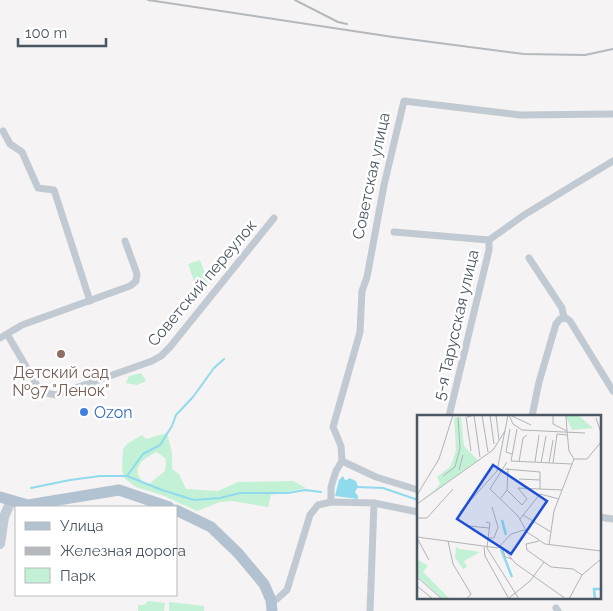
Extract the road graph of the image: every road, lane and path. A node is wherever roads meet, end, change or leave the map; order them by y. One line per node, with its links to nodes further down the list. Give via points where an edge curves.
1 (613, 114): 16 (street, Советская улица, via 520,115 404,101 362,290 360,332 333,427 341,446)
2 (3, 131): 9 (street, via 10,144 22,152 38,188 54,190)
3 (613, 161): 6 (street)
4 (274, 218): 11 (street, Советский переулок, via 170,347 152,361 71,390 46,394 41,392)
5 (394, 232): 6 (street)
6 (489, 240): 14 (street, 5-я Тарусская улица)
7 (125, 241): 9 (street, via 137,274 136,281)
8 (529, 258): 10 (street, via 562,308)
9 (90, 301): 11 (street, via 22,325)
10 (564, 318): 13 (street, via 570,321); 15 (street, via 556,324)
11 (7, 334): 12 (street)
12 (0, 338)
13 (613, 391)
14 (449, 415)
15 (532, 415)
16 (342, 461): 17 (street, via 376,477); 20 (street, via 331,487)
17 (417, 490)
18 (0, 496): 19 (main road)
19 (11, 501): 22 (main road, via 44,503 118,490); 26 (street)
20 (331, 502): 21 (street); 29 (street, via 318,505 310,515 287,590)
21 (374, 503): 24 (street); 30 (street)
22 (166, 506)
23 (178, 511): 29 (main road, via 217,532 264,584)
24 (417, 512)
25 (600, 517): 27 (street)
26 (2, 519): 28 (street)
27 (613, 519)
28 (0, 544)
29 (272, 605)
30 (370, 611)

